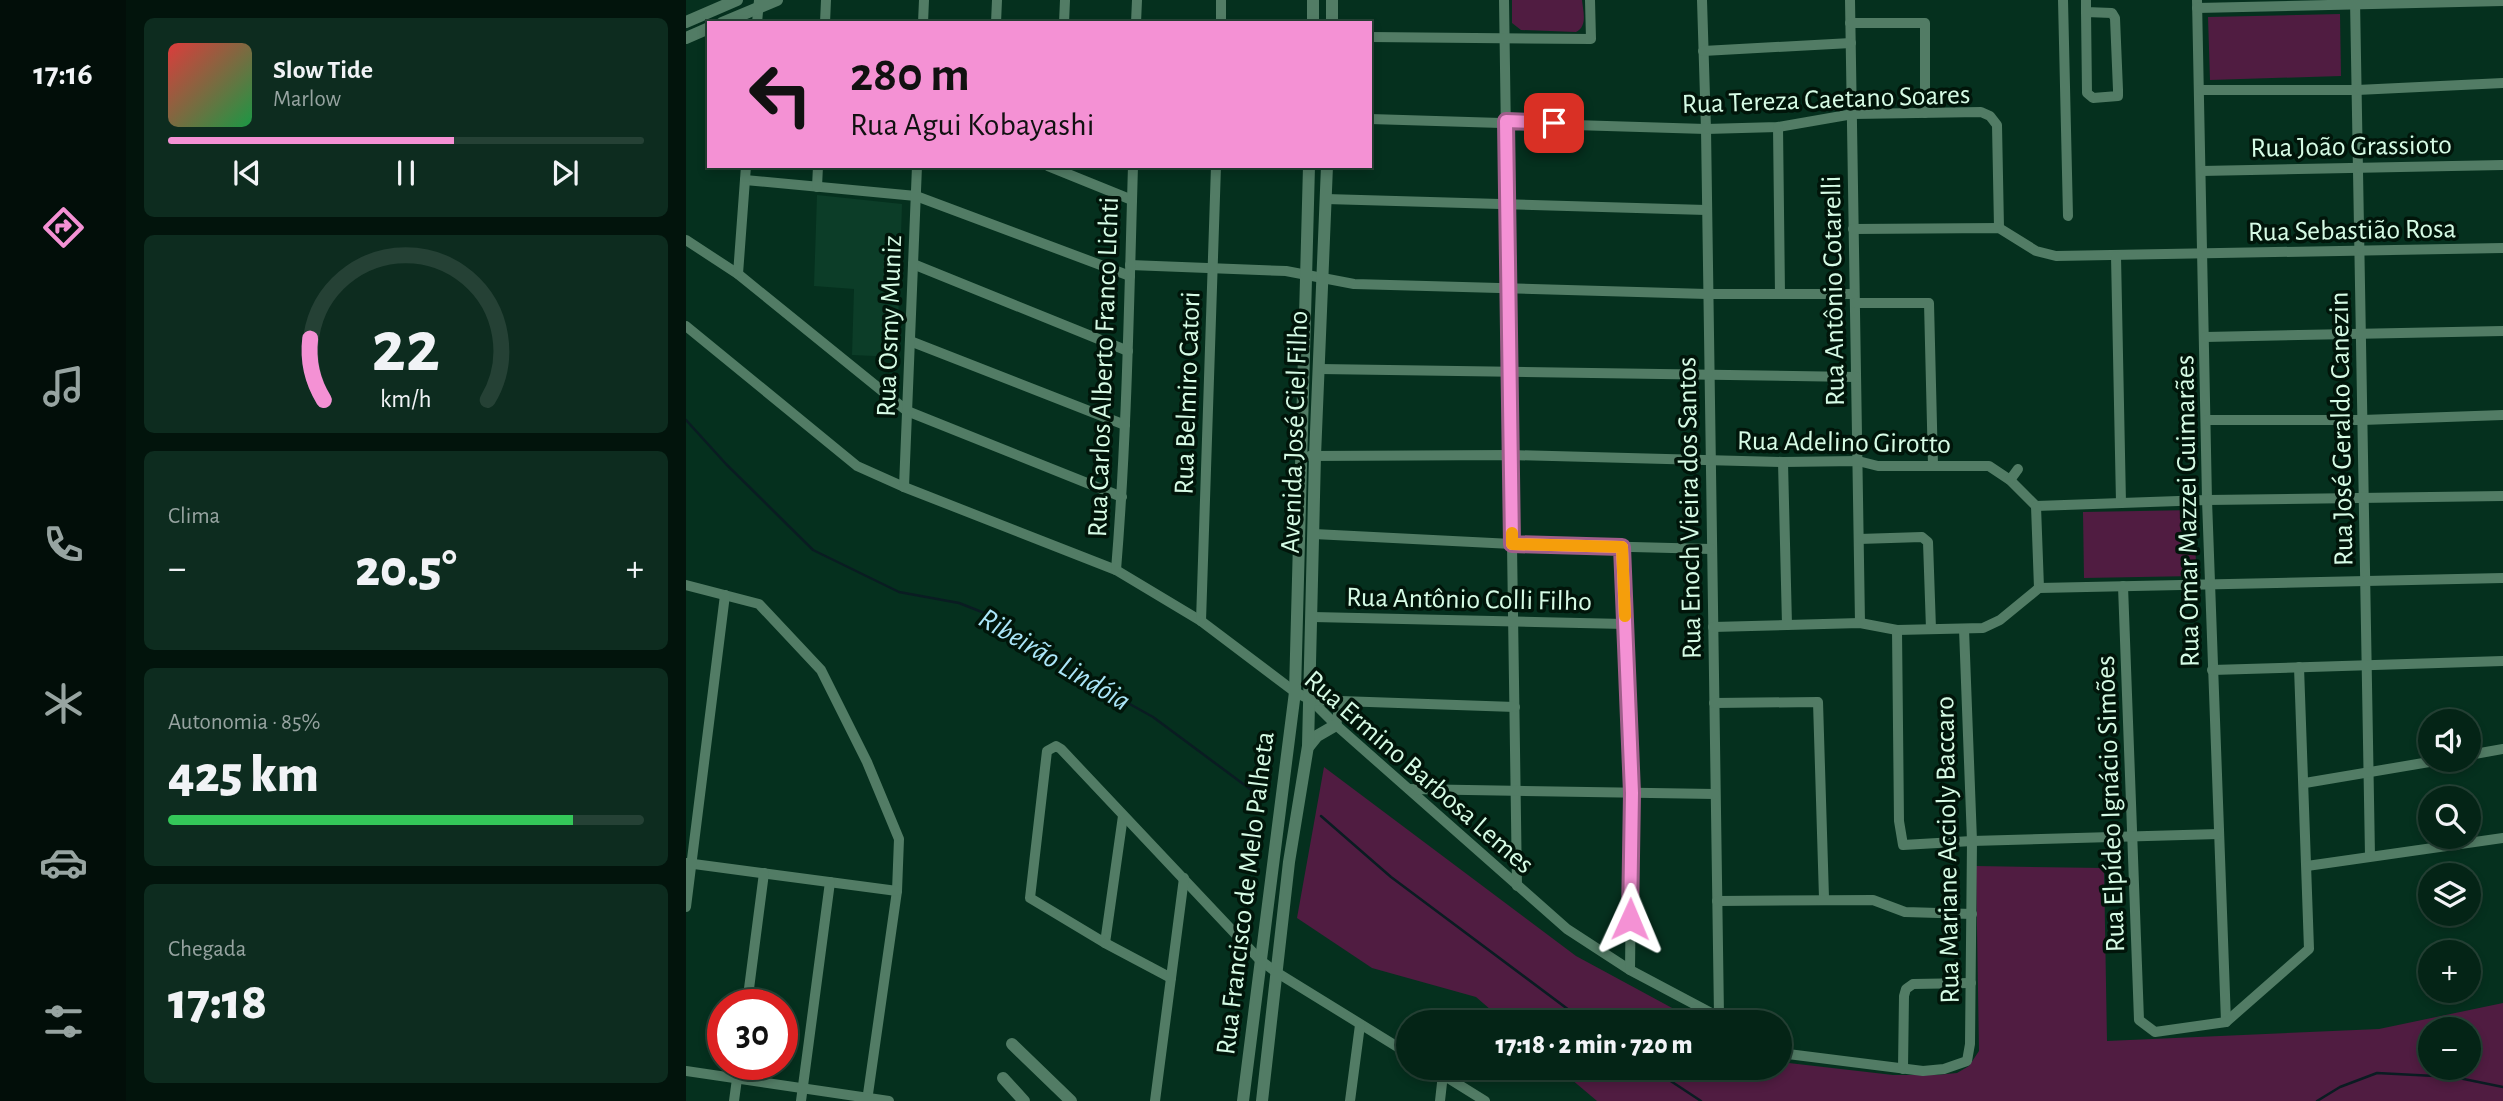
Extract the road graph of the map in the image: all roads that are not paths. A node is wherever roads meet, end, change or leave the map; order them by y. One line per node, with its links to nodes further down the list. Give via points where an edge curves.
1 (737, 0): 33 (street)
2 (777, 0): 21 (street)
3 (826, 0): 25 (street)
4 (924, 0): 26 (street)
5 (997, 0): 27 (street)
6 (1065, 0): 28 (street)
7 (1137, 0): 29 (street)
8 (1222, 0): 30 (street)
9 (1313, 0): 31 (street)
10 (1332, 0): 32 (street)
11 (1504, 0): 38 (street)
12 (1590, 0): 38 (street, via 1591,39)
13 (1702, 0): 40 (street, Rua Enoch Vieira dos Santos)
14 (1850, 0): 34 (street, Rua Antônio Cotarelli)
15 (2063, 0): 68 (street)
16 (2086, 0): 23 (street)
17 (2503, 1): 18 (street)
18 (2355, 2): 20 (street); 43 (street, Rua José Geraldo Canezin)
19 (2248, 3): 20 (street); 22 (street)
20 (2280, 3)
21 (758, 4): 24 (street)
22 (2197, 4): 42 (street, Rua Omar Mazzei Guimarães)
23 (2086, 12): 23 (street, via 2087,93 2093,98 2114,98 2118,96 2115,19 2106,11)
24 (726, 21)
25 (825, 21)
26 (923, 21)
27 (996, 21)
28 (1064, 21)
29 (1136, 21)
30 (1221, 21)
31 (1313, 21)
32 (1332, 21)
33 (686, 22)
34 (1850, 23): 39 (street, Rua Antônio Cotarelli); 44 (street, via 1925,23)
35 (707, 29): 37 (street)
36 (1372, 37): 38 (street)
37 (686, 38)
38 (1506, 38): 47 (street)
39 (1851, 43): 40 (street); 45 (street, Rua Antônio Cotarelli)
40 (1703, 51): 49 (street, Rua Enoch Vieira dos Santos)
41 (2503, 83): 43 (street)
42 (2200, 90): 43 (street); 60 (street, Rua Omar Mazzei Guimarães)
43 (2357, 90): 59 (street, Rua José Geraldo Canezin)
44 (1925, 113): 45 (street, Rua Tereza Caetano Soares); 69 (street, Rua Tereza Caetano Soares, via 1980,112 1997,125)
45 (1853, 114): 48 (street, Rua Tereza Caetano Soares); 70 (street, Rua Antônio Cotarelli)
46 (1372, 119): 47 (street, Rua Tereza Caetano Soares)
47 (1506, 121): 49 (street, Rua Tereza Caetano Soares); 66 (street)
48 (1778, 127): 49 (street, Rua Tereza Caetano Soares); 85 (street)
49 (1706, 129): 67 (street, Rua Enoch Vieira dos Santos)
50 (2503, 165): 59 (street, Rua João Grassioto)
51 (746, 168): 61 (street)
52 (818, 168): 62 (street)
53 (917, 168): 63 (street, Rua Osmy Muniz)
54 (1056, 168): 65 (street)
55 (1133, 168): 65 (street, Rua Carlos Alberto Franco Lichti)
56 (1216, 168): 78 (street, Rua Belmiro Catori)
57 (1309, 168): 79 (street, Avenida José Ciel Filho)
58 (1327, 168): 64 (street, Avenida José Ciel Filho)
59 (2358, 168): 60 (street, Rua João Grassioto); 73 (street, Rua José Geraldo Canezin)
60 (2200, 171): 74 (street, Rua Omar Mazzei Guimarães)
61 (745, 180): 62 (street); 80 (street)
62 (817, 187): 63 (street)
63 (916, 196): 76 (street, Rua Osmy Muniz); 81 (street)
64 (1326, 199): 66 (street); 82 (street, Avenida José Ciel Filho)
65 (1132, 200): 77 (street, Rua Carlos Alberto Franco Lichti)
66 (1508, 205): 67 (street); 83 (street)
67 (1706, 210): 84 (street, Rua Enoch Vieira dos Santos)
68 (2068, 216)
69 (1999, 228): 70 (street); 75 (street, Rua Sebastião Rosa, via 2045,255)
70 (1853, 229): 86 (street, Rua Antônio Cotarelli)
71 (686, 240): 80 (street)
72 (2503, 248): 73 (street, Rua Sebastião Rosa)
73 (2360, 251): 74 (street, Rua Sebastião Rosa); 89 (street, Rua José Geraldo Canezin)
74 (2203, 255): 75 (street, Rua Sebastião Rosa); 90 (street, Rua Omar Mazzei Guimarães)
75 (2116, 256): 116 (street)
76 (913, 264): 91 (street, Rua Osmy Muniz); 92 (street)
77 (1130, 265): 78 (street); 81 (street, Rua Carlos Alberto Franco Lichti)
78 (1213, 268): 79 (street); 132 (street, Rua Belmiro Catori)
79 (1305, 273): 82 (street); 103 (street, Avenida José Ciel Filho)
80 (738, 274): 97 (street)
81 (1130, 276): 92 (street, Rua Carlos Alberto Franco Lichti)
82 (1324, 277): 83 (street, via 1354,284); 93 (street, Avenida José Ciel Filho)
83 (1509, 290): 84 (street); 94 (street)
84 (1707, 294): 85 (street); 95 (street, Rua Enoch Vieira dos Santos)
85 (1780, 294): 86 (street)
86 (1854, 299): 96 (street, Rua Antônio Cotarelli); 108 (street, via 1928,303)
87 (686, 326): 111 (street, Rua Ermino Barbosa Lemes, via 857,466)
88 (2503, 331): 89 (street)
89 (2361, 334): 90 (street); 100 (street, Rua José Geraldo Canezin)
90 (2205, 337): 99 (street, Rua Omar Mazzei Guimarães)
91 (910, 341): 97 (street, Rua Osmy Muniz); 101 (street)
92 (1128, 351): 101 (street, Rua Carlos Alberto Franco Lichti)
93 (1320, 369): 94 (street); 104 (street, Avenida José Ciel Filho)
94 (1510, 372): 95 (street); 102 (street)
95 (1709, 376): 96 (street); 105 (street, Rua Enoch Vieira dos Santos)
96 (1856, 377): 106 (street, Rua Antônio Cotarelli)
97 (907, 411): 111 (street, Rua Osmy Muniz); 113 (street)
98 (2503, 415): 100 (street)
99 (2207, 420): 100 (street); 115 (street, Rua Omar Mazzei Guimarães)
100 (2362, 420): 114 (street, Rua José Geraldo Canezin)
101 (1125, 425): 113 (street, Rua Carlos Alberto Franco Lichti)
102 (1511, 455): 104 (street, Rua Adelino Girotto); 105 (street, Rua Adelino Girotto); 120 (street)
103 (1299, 456): 104 (street, Rua Adelino Girotto); 145 (street, Avenida José Ciel Filho)
104 (1315, 456): 118 (street, Avenida José Ciel Filho)
105 (1710, 460): 107 (street, Rua Adelino Girotto); 122 (street, Rua Enoch Vieira dos Santos)
106 (1858, 461): 107 (street, Rua Adelino Girotto); 108 (street, Rua Adelino Girotto, via 1878,466); 119 (street, Rua Antônio Cotarelli)
107 (1783, 462): 136 (street)
108 (1933, 466): 110 (street, Rua Adelino Girotto, via 1989,466)
109 (2014, 466): 110 (street)
110 (2005, 476): 117 (street)
111 (904, 487): 123 (street, Rua Ermino Barbosa Lemes)
112 (2503, 496): 114 (street)
113 (1122, 497): 123 (street, Rua Carlos Alberto Franco Lichti)
114 (2364, 497): 115 (street); 125 (street, Rua José Geraldo Canezin)
115 (2207, 500): 116 (street); 127 (street, Rua Omar Mazzei Guimarães)
116 (2121, 503): 117 (street)
117 (2036, 506): 129 (street)
118 (1314, 534): 120 (street); 131 (street, Avenida José Ciel Filho)
119 (1859, 539): 134 (street, Rua Antônio Cotarelli); 138 (street, via 1922,537 1928,542)
120 (1512, 544): 121 (street); 133 (street)
121 (1622, 547): 122 (street); 135 (street)
122 (1712, 548): 137 (street, Rua Enoch Vieira dos Santos)
123 (1116, 570): 132 (street, Rua Ermino Barbosa Lemes)
124 (2503, 578): 125 (street)
125 (2365, 580): 127 (street); 142 (street, Rua José Geraldo Canezin)
126 (686, 585): 130 (street)
127 (2210, 585): 128 (street); 144 (street, Rua Omar Mazzei Guimarães)
128 (2123, 586): 129 (street); 163 (street, Rua Elpídeo Ignácio Simões)
129 (2039, 588): 139 (street, via 1994,624)
130 (725, 595): 167 (street); 173 (street, via 759,604 821,670 900,839)
131 (1312, 617): 133 (street, Rua Antônio Colli Filho); 146 (street, Avenida José Ciel Filho)
132 (1201, 621): 145 (street, Rua Ermino Barbosa Lemes)
133 (1514, 623): 135 (street, Rua Antônio Colli Filho); 149 (street)
134 (1860, 623): 136 (street); 140 (street)
135 (1625, 624): 159 (street)
136 (1787, 625): 137 (street)
137 (1713, 627): 148 (street, Rua Enoch Vieira dos Santos)
138 (1931, 629): 139 (street); 140 (street)
139 (1964, 629): 165 (street, Rua Mariane Accioly Baccaro)
140 (1897, 630): 165 (street, via 1901,841 1907,845)
141 (2503, 661): 142 (street)
142 (2366, 665): 143 (street); 155 (street, Rua José Geraldo Canezin)
143 (2299, 667): 144 (street); 156 (street)
144 (2212, 670): 162 (street, Rua Omar Mazzei Guimarães)
145 (1295, 692): 146 (street, Rua Ermino Barbosa Lemes); 179 (street, Rua Francisco de Melo Palheta)
146 (1311, 701): 147 (street); 150 (street, Rua Ermino Barbosa Lemes); 151 (street, Rua Francisco de Melo Palheta)
147 (1345, 702): 149 (street); 150 (street)
148 (1714, 703): 160 (street, Rua Enoch Vieira dos Santos); 174 (street, via 1818,702)
149 (1514, 707): 158 (street)
150 (1336, 725): 151 (street); 157 (street, Rua Ermino Barbosa Lemes)
151 (1308, 746): 181 (street, Rua Francisco de Melo Palheta)
152 (2503, 749): 153 (street)
153 (2481, 753)
154 (2418, 763): 155 (street)
155 (2368, 771): 156 (street); 166 (street, Rua José Geraldo Canezin)
156 (2305, 783): 168 (street)
157 (1409, 789): 158 (street); 172 (street, Rua Ermino Barbosa Lemes)
158 (1516, 789): 159 (street); 172 (street)
159 (1632, 793): 160 (street); 180 (street)
160 (1716, 794): 175 (street, Rua Enoch Vieira dos Santos)
161 (1123, 816): 170 (street); 178 (street); 178 (street, via 1061,748 1047,751 1030,898)
162 (2219, 834): 163 (street); 187 (street, Rua Omar Mazzei Guimarães)
163 (2133, 836): 165 (street); 187 (street, Rua Elpídeo Ignácio Simões, via 2139,1020 2155,1032)
164 (2503, 838): 166 (street)
165 (1972, 841): 177 (street, Rua Mariane Accioly Baccaro)
166 (2370, 856): 168 (street)
167 (689, 863): 169 (street); 176 (street)
168 (2307, 866): 187 (street, via 2309,949)
169 (764, 873): 171 (street); 184 (street)
170 (1184, 878): 179 (street); 182 (street)
171 (830, 882): 173 (street); 200 (street)
172 (1517, 886): 180 (street, Rua Ermino Barbosa Lemes, via 1567,929)
173 (897, 891): 201 (street)
174 (1824, 898): 175 (street); 177 (street, via 1873,900 1905,912)
175 (1717, 901): 186 (street, Rua Enoch Vieira dos Santos)
176 (686, 907)
177 (1972, 914): 183 (street, Rua Mariane Accioly Baccaro)
178 (1105, 943): 182 (street)
179 (1260, 960): 181 (street); 208 (street, Rua Francisco de Melo Palheta)
180 (1630, 970): 185 (street, Rua Ermino Barbosa Lemes)
181 (1276, 972): 188 (street); 209 (street, Rua Francisco de Melo Palheta)
182 (1171, 978): 207 (street)
183 (1971, 983): 192 (street, Rua Mariane Accioly Baccaro, via 1967,1061 1938,1070); 192 (street, via 1913,984 1906,989)
184 (749, 989)
185 (1707, 1010)
186 (1723, 1010)
187 (2226, 1022)
188 (1360, 1026): 190 (street); 210 (street)
189 (1012, 1044): 206 (street)
190 (1396, 1047)
191 (1792, 1055): 192 (street)
192 (1903, 1069)
193 (686, 1071): 194 (street)
194 (707, 1074)
195 (1003, 1078): 205 (street)
196 (737, 1080): 202 (street)
197 (750, 1080): 200 (street)
198 (1442, 1080): 211 (street)
199 (1452, 1080): 212 (street)
200 (803, 1088): 201 (street); 203 (street)
201 (868, 1099): 204 (street)
202 (734, 1101)
203 (801, 1101)
204 (889, 1101)
205 (1024, 1101)
206 (1071, 1101)
207 (1155, 1101)
208 (1242, 1101)
209 (1262, 1101)
210 (1350, 1101)
211 (1440, 1101)
212 (1485, 1101)

